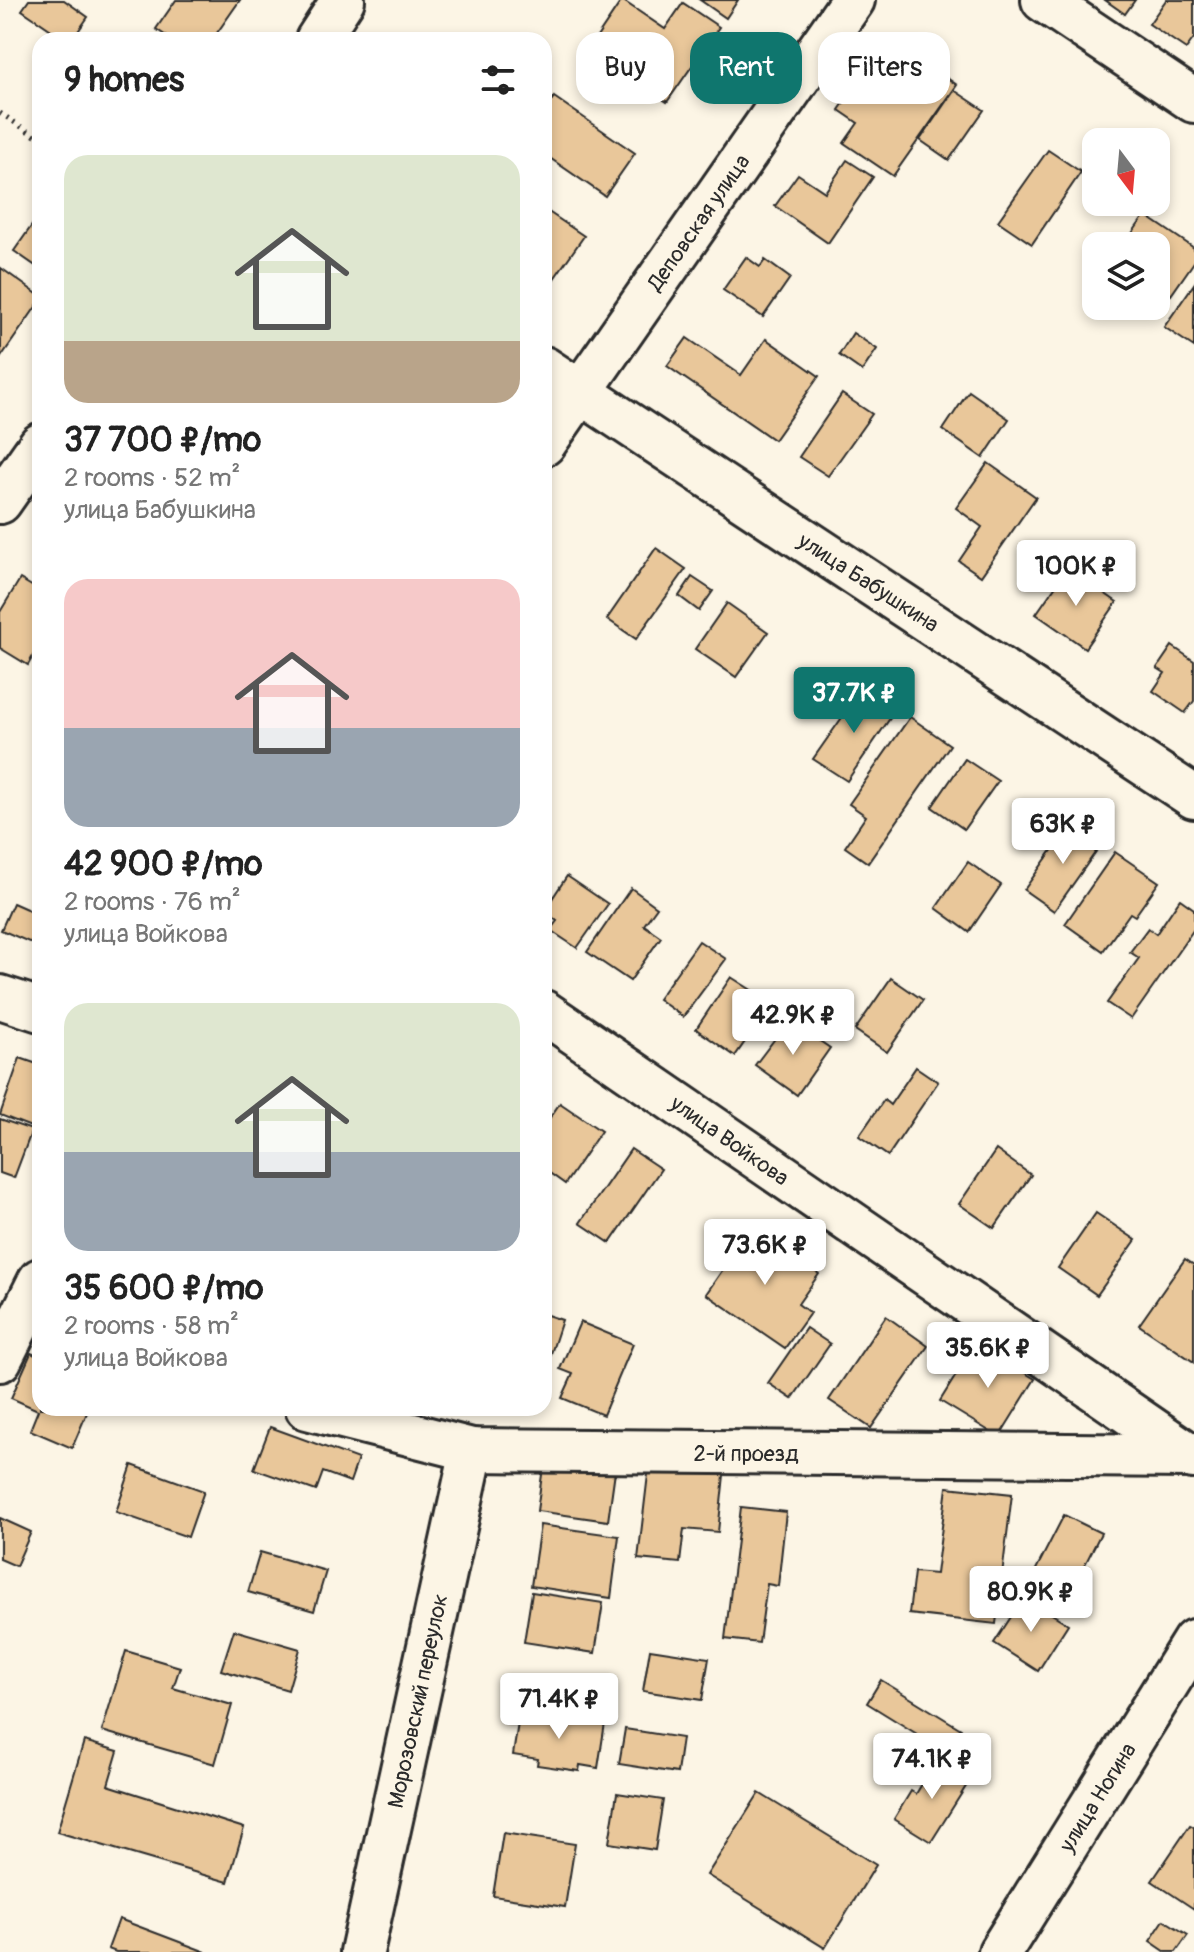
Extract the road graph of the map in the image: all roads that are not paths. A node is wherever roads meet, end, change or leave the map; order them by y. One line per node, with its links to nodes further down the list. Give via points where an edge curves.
1 (343, 0): 4 (street)
2 (853, 0): 7 (street, Деповская улица)
3 (1043, 0): 5 (street)
4 (322, 32)
5 (1194, 101)
6 (552, 373): 7 (street, улица Бабушкина)
7 (579, 391): 8 (street, Деповская улица); 11 (street, улица Бабушкина)
8 (552, 432)
9 (32, 456): 10 (street)
10 (0, 502)
11 (1194, 797)
12 (0, 997): 13 (street)
13 (32, 1007)
14 (552, 1017): 19 (street, улица Войкова)
15 (25, 1307): 16 (street)
16 (0, 1360)
17 (338, 1416): 18 (street, 2-й проезд)
18 (472, 1450): 19 (street, 2-й проезд); 21 (street, Морозовский переулок)
19 (1192, 1457)
20 (1194, 1641): 22 (street, улица Ногина)
21 (362, 1952)
22 (1000, 1952)

